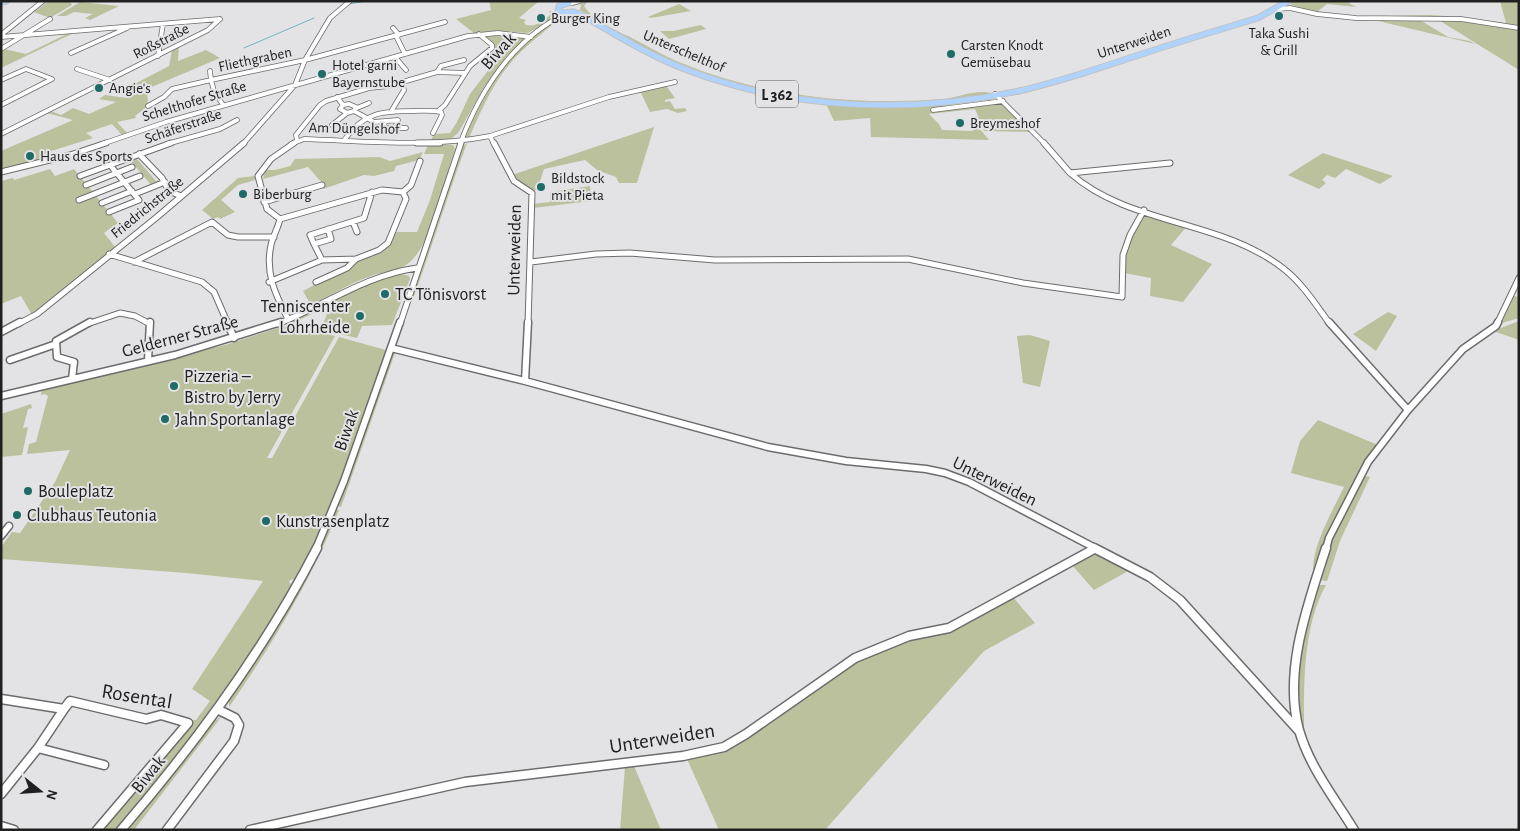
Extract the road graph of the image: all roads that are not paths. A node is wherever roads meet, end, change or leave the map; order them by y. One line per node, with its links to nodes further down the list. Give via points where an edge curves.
1 (6, 1): 7 (main road)
2 (44, 1): 14 (street)
3 (48, 1): 14 (street)
4 (350, 1): 36 (street, Fliethgraben, via 330,18)
5 (580, 1): 9 (street)
6 (584, 1): 11 (street)
7 (1, 2)
8 (560, 2): 9 (main road); 15 (main road, via 557,9)
9 (571, 3): 11 (main road, Unterschelthof)
10 (1286, 3): 12 (street, Unterweiden); 13 (main road, Unterweiden / L 362); 17 (street, Unterweiden)
11 (579, 8): 16 (main road); 25 (main road, Unterschelthof / L 362)
12 (1294, 8): 13 (street, Unterweiden); 17 (street, Unterweiden)
13 (1278, 9): 49 (main road, Unterweiden / L 362, via 1067,78)
14 (34, 10): 28 (street)
15 (560, 12): 16 (main road, Unterschelthof); 19 (street, Biwak)
16 (569, 13): 19 (street, Biwak); 25 (main road, Unterschelthof / L 362, via 580,14)
17 (1323, 15): 24 (street, Unterweiden, via 1362,19 1435,18)
18 (50, 19): 29 (street)
19 (552, 20): 30 (street, Biwak)
20 (444, 22): 27 (street, Fliethgraben)
21 (163, 24): 22 (street); 34 (street); 34 (street, Roßstraße, via 220,19 208,30)
22 (130, 26): 29 (street); 32 (street)
23 (393, 28): 27 (street)
24 (1519, 28)
25 (612, 32): 53 (main road, Unterschelthof / L 362, via 686,70 730,84 798,98 850,103)
26 (478, 34): 30 (street, Schelthofer Straße, via 506,33); 33 (street, Schelthofer Straße); 42 (street, via 492,47)
27 (398, 35): 33 (street); 36 (street, Fliethgraben)
28 (1, 36): 29 (street)
29 (23, 36): 31 (street)
30 (531, 37): 74 (street, Biwak, via 489,84)
31 (1, 49)
32 (71, 53)
33 (404, 54): 35 (street, Schelthofer Straße)
34 (158, 56): 44 (street, Roßstraße)
35 (395, 57): 39 (street); 48 (street, Schelthofer Straße)
36 (305, 60): 45 (street, Fliethgraben); 48 (street, Fliethgraben)
37 (464, 60): 41 (street, via 439,68)
38 (77, 69): 44 (street)
39 (406, 70)
40 (210, 71): 45 (street, Fliethgraben)
41 (437, 72): 42 (street); 47 (street)
42 (465, 73): 61 (street)
43 (1, 80): 54 (street, via 26,69 52,79)
44 (110, 80): 70 (street, Roßstraße)
45 (211, 80): 55 (street, Fliethgraben); 57 (street, Fliethgraben, via 172,89)
46 (675, 82): 71 (street, via 609,97)
47 (402, 83): 50 (street); 59 (street, via 404,90)
48 (295, 85): 55 (street, Schelthofer Straße); 92 (street, Friedrichstraße, via 245,142)
49 (996, 94): 51 (street); 53 (main road, Unterweiden / L 362)
50 (337, 97): 56 (street); 73 (street, via 320,105 296,135)
51 (1003, 101): 60 (street); 82 (street)
52 (369, 103): 58 (street)
53 (927, 103)
54 (1, 105)
55 (223, 105): 80 (street, Schelthofer Straße, via 70,154)
56 (343, 105): 58 (street, via 352,104); 62 (street, via 340,109)
57 (148, 106)
58 (356, 110): 62 (street); 63 (street)
59 (392, 110): 61 (street); 63 (street)
60 (933, 110)
61 (438, 111): 69 (street, via 442,115)
62 (347, 112): 66 (street)
63 (366, 118): 65 (street); 72 (street, via 351,128)
64 (237, 120): 75 (street, Schäferstraße)
65 (385, 122): 67 (street, via 383,128); 67 (street, via 398,120)
66 (332, 125)
67 (395, 128): 68 (street)
68 (406, 128)
69 (433, 133)
70 (1, 134)
71 (490, 136): 74 (street); 108 (street, Unterweiden, via 514,181 532,193)
72 (345, 139): 73 (street, Am Düngelshof); 74 (street, Am Düngelshof)
73 (297, 140): 94 (street, Am Düngelshof, via 260,172 258,176)
74 (460, 142): 109 (street, Biwak)
75 (139, 154): 78 (street); 85 (street, Schäferstraße)
76 (420, 161): 90 (street, via 411,185)
77 (1170, 164): 82 (street)
78 (110, 165): 81 (street); 83 (street)
79 (132, 167): 81 (street)
80 (1, 172)
81 (117, 173): 86 (street); 87 (street)
82 (1070, 173): 96 (street, via 1094,192)
83 (80, 176)
84 (140, 176): 86 (street)
85 (165, 182): 91 (street); 92 (street, Schäferstraße, via 171,193)
86 (124, 183): 91 (street); 93 (street)
87 (86, 185)
88 (322, 185): 94 (street)
89 (372, 192): 90 (street, via 391,189); 98 (street); 99 (street, via 364,218)
90 (402, 192): 105 (street, via 406,200 388,242 379,250)
91 (133, 193): 95 (street); 97 (street, via 139,200)
92 (181, 196): 104 (street, Friedrichstraße)
93 (79, 200)
94 (264, 202): 98 (street)
95 (102, 203)
96 (1144, 210): 108 (street, via 1123,256 1122,297 1023,283 908,258 715,260 630,253); 123 (street, via 1202,229 1289,272 1338,333)
97 (109, 212)
98 (280, 219): 102 (street)
99 (353, 222): 100 (street); 101 (street)
100 (328, 229): 103 (street, via 331,238); 103 (street, via 310,235)
101 (357, 232)
102 (274, 237): 107 (street, via 238,237 212,222); 111 (street)
103 (314, 244): 106 (street)
104 (109, 254): 107 (street); 114 (street, Friedrichstraße, via 37,314)
105 (356, 259): 106 (street); 112 (street, via 347,268)
106 (322, 260): 111 (street)
107 (134, 262): 115 (street, via 202,282 214,292)
108 (531, 262): 121 (street, Unterweiden)
109 (417, 268): 113 (street, Gelderner Straße, via 375,277); 117 (street, Biwak)
110 (1519, 278): 123 (street, Unterweiden, via 1496,326 1463,349)
111 (269, 282): 113 (street)
112 (316, 282)
113 (288, 319): 115 (street, Gelderner Straße)
114 (1, 332)
115 (234, 338): 119 (street, Gelderner Straße)
116 (56, 344): 118 (street); 119 (street, via 60,336 120,312 150,322); 120 (street, via 57,357 74,362)
117 (391, 348): 121 (street, Unterweiden); 129 (street, Biwak, via 318,544 272,628)
118 (10, 360)
119 (148, 360): 120 (street, Gelderner Straße)
120 (72, 379): 122 (street, Gelderner Straße)
121 (525, 381): 126 (street, Unterweiden, via 768,447 846,461 945,473 969,482)
122 (1, 396)
123 (1408, 410): 130 (street, Unterweiden, via 1368,462 1329,538 1296,659 1294,702)
124 (9, 526): 125 (street)
125 (1, 536)
126 (1094, 549): 130 (street, Unterweiden, via 1150,577 1180,600); 139 (street, Unterweiden, via 949,628 909,636 855,658 724,747 683,756 465,782)
127 (1, 699): 128 (street, Rosental)
128 (64, 709): 131 (street); 136 (street, Rosental, via 70,701 146,719 161,715 188,723)
129 (217, 709): 137 (street, Biwak); 138 (street, via 235,718 239,725 234,741)
130 (1298, 732): 140 (street, Unterweiden)
131 (38, 748): 132 (street); 133 (street)
132 (104, 766)
133 (1, 794)
134 (1, 826): 135 (street)
135 (14, 830)
136 (96, 830)
137 (121, 830)
138 (167, 830)
139 (250, 830)
140 (1354, 830)

